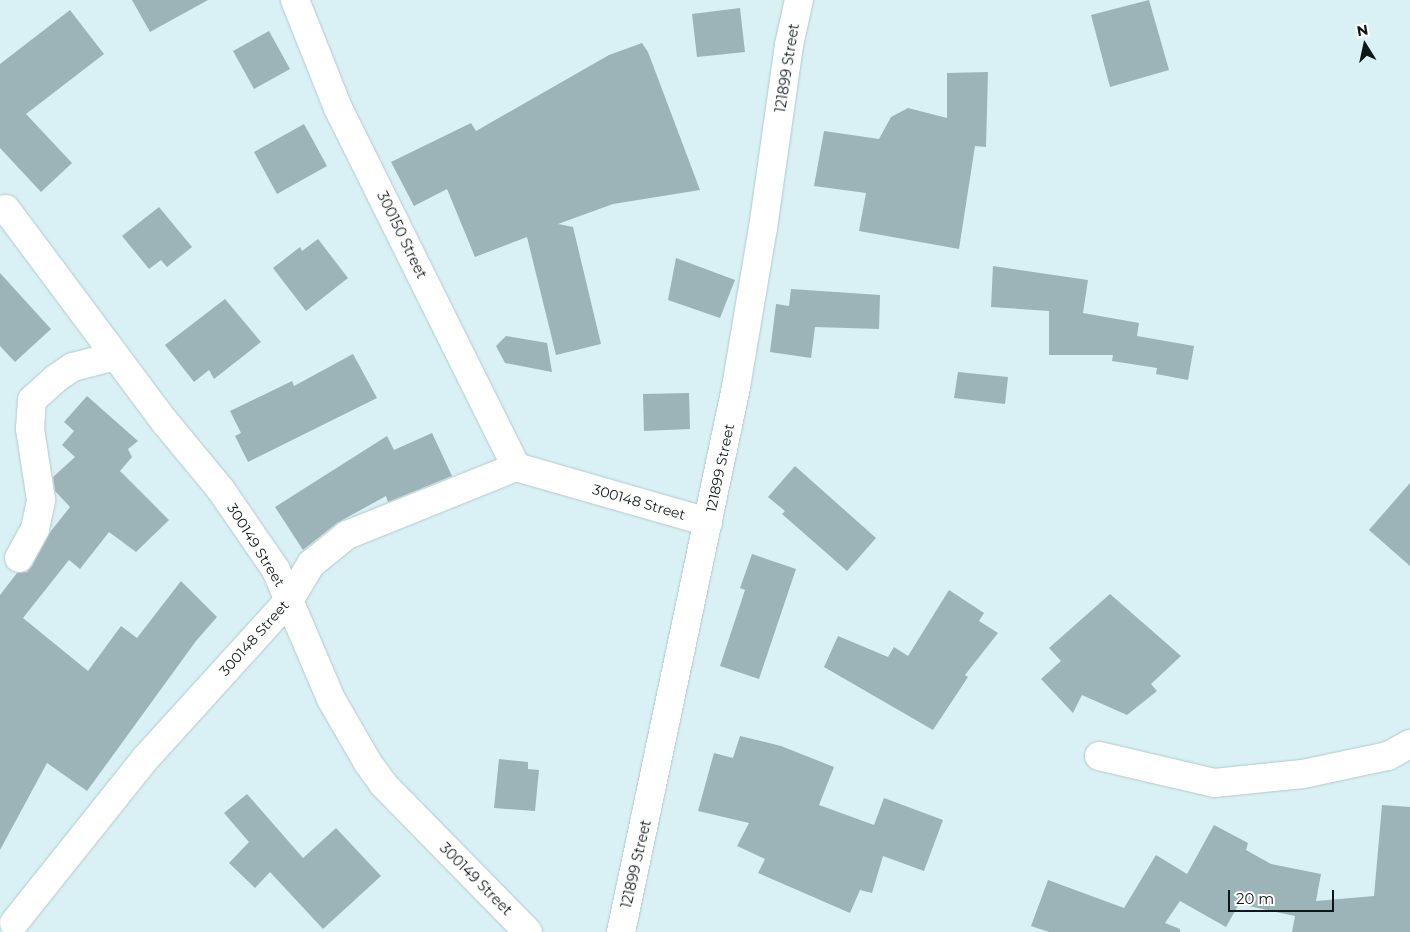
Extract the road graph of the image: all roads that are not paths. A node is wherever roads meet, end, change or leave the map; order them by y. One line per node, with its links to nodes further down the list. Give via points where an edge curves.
1 (294, 0): 5 (street, 300150 Street, via 338,108)
2 (799, 0): 6 (street, 121899 Street, via 789,45 736,387)
3 (6, 209): 4 (street, 300149 Street)
4 (115, 356): 7 (street, via 73,367 54,379 32,400 30,424 41,500 35,529); 8 (street, 300149 Street, via 221,490 276,570)
5 (516, 467): 6 (street, 300148 Street); 8 (street, 300148 Street, via 347,535 311,564)
6 (708, 522): 13 (street, 121899 Street)
7 (19, 558)
8 (290, 599): 11 (street, 300148 Street, via 145,759); 12 (street, 300149 Street, via 331,699 368,763 384,784)
9 (1410, 744): 10 (street, via 1388,756 1303,774 1214,783)
10 (1099, 756)
11 (14, 922)
12 (528, 932)
13 (621, 932)

